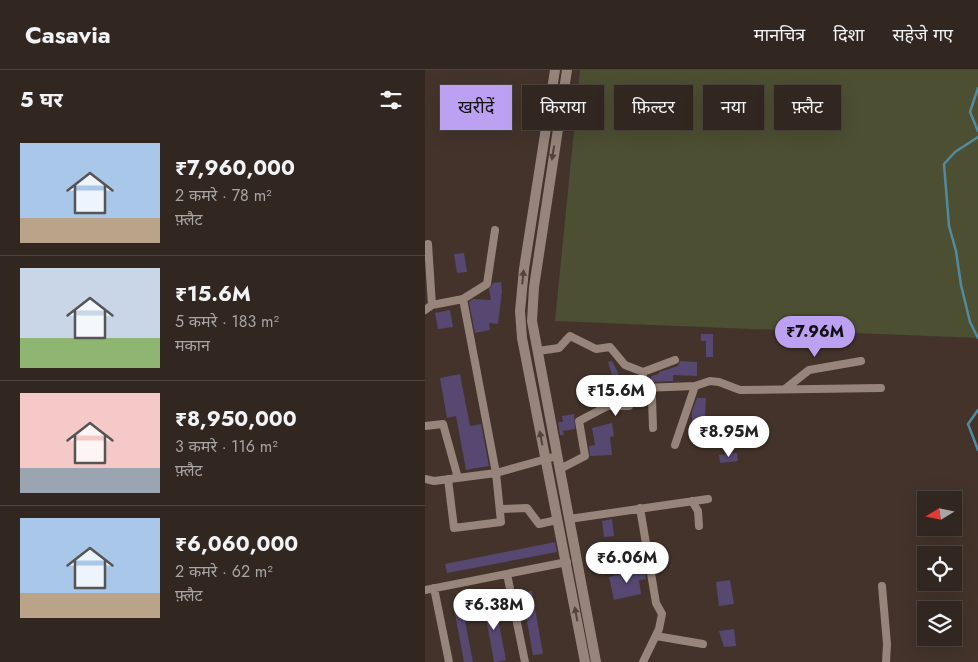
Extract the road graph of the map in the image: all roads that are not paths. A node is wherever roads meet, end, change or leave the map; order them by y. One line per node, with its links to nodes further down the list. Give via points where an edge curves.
1 (555, 70): 21 (street, one-way to 1, via 522,338 520,311)
2 (567, 70): 7 (street, one-way to 7, via 534,286 532,321)
3 (495, 230): 5 (street, via 487,284)
4 (427, 244): 6 (street)
5 (463, 299): 6 (street); 23 (street)
6 (429, 308)
7 (538, 351): 10 (street, via 559,348 570,336 596,349 610,347 625,365); 20 (street)
8 (675, 360): 10 (street)
9 (861, 361): 14 (street, via 809,370)
10 (643, 372): 12 (street)
11 (695, 386): 12 (street); 14 (street, via 710,381 740,390); 19 (street)
12 (642, 388): 15 (street); 18 (street, via 652,398)
13 (881, 388): 14 (street)
14 (785, 389)
15 (604, 406): 16 (street); 22 (street, via 579,421 585,456)
16 (629, 406)
17 (425, 426): 24 (street, via 443,424)
18 (653, 428)
19 (675, 445)
20 (557, 456): 21 (street); 22 (street)
21 (545, 459): 23 (street); 32 (street)
22 (560, 470): 31 (street)
23 (496, 472): 24 (street); 30 (street)
24 (458, 478): 26 (street)
25 (425, 479): 26 (street)
26 (449, 479): 30 (street, via 454,528 501,522)
27 (708, 499): 28 (street)
28 (692, 501): 29 (street); 33 (street, via 698,510)
29 (640, 508): 31 (street); 39 (street, via 656,603 662,614)
30 (501, 509): 32 (street, via 527,508 539,524)
31 (569, 519): 44 (street)
32 (557, 520): 34 (street)
33 (699, 526)
34 (567, 562): 35 (street); 43 (street, one-way to 34)
35 (507, 574): 37 (street); 42 (street)
36 (882, 586): 46 (street)
37 (434, 588): 38 (street); 41 (street)
38 (425, 590)
39 (656, 636): 40 (street); 45 (street)
40 (703, 644)
41 (449, 662)
42 (525, 662)
43 (585, 662)
44 (595, 662)
45 (643, 662)
46 (886, 662)

